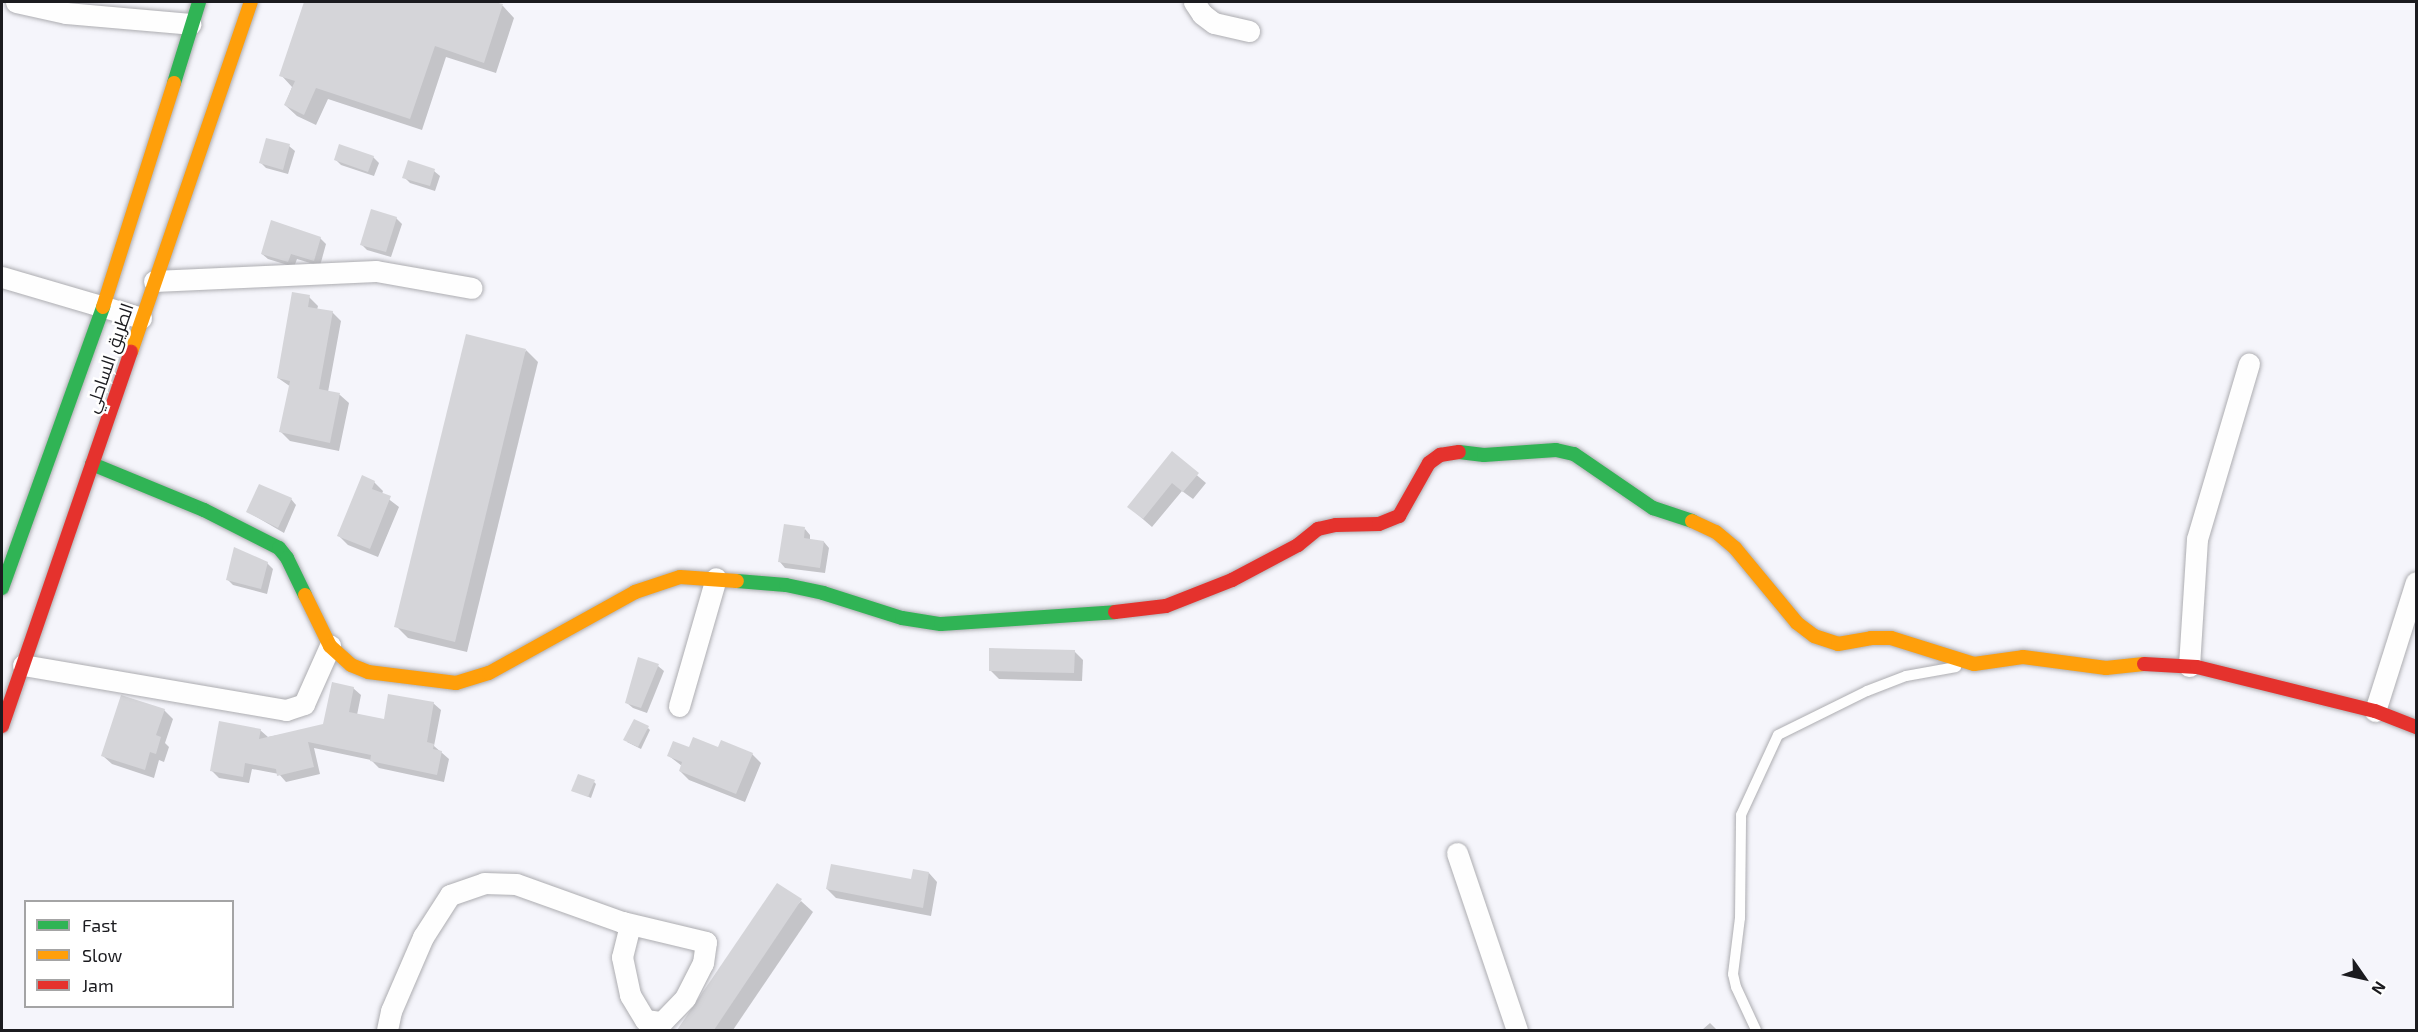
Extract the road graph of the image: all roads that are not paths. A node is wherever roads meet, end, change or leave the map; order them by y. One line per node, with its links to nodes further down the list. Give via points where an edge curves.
1 (16, 2): 5 (street, via 66,13)
2 (199, 2): 5 (main road, الطريق الساحلي)
3 (250, 2): 8 (main road, الطريق الساحلي)
4 (1194, 2): 6 (street, via 1214,23)
5 (191, 24): 10 (main road, الطريق الساحلي)
6 (1249, 31)
7 (2, 277): 10 (street)
8 (154, 281): 9 (street, via 376,271); 11 (main road, الطريق الساحلي)
9 (472, 288)
10 (103, 306): 11 (street); 16 (main road, الطريق الساحلي)
11 (141, 318): 13 (main road, الطريق الساحلي)
12 (2249, 364): 20 (street, via 2197,539)
13 (92, 465): 17 (main road, via 204,510 279,548); 19 (main road, الطريق الساحلي)
14 (716, 578): 17 (main road, via 680,577 635,592 489,673 456,683 368,672 341,658); 18 (main road, via 786,585 902,618 941,624 1117,613 1166,606 1200,594 1299,545 1318,529 1379,524 1399,516 1429,463 1440,455 1556,450 1574,454 1653,508 1716,532 1814,636 1838,644 1891,638); 21 (street)
15 (2416, 582): 22 (street)
16 (2, 588)
17 (330, 646): 19 (street, via 304,704 286,710)
18 (1974, 664): 20 (main road, via 2023,657 2106,668 2157,663); 29 (lane, via 1906,676 1778,735 1741,815 1740,918 1733,974)
19 (23, 665): 23 (main road, الطريق الساحلي)
20 (2190, 666): 22 (main road)
21 (679, 706)
22 (2375, 711): 24 (main road)
23 (2, 726)
24 (2416, 727)
25 (1457, 853): 28 (street)
26 (622, 922): 26 (street, via 630,925 622,957 630,995 645,1020 662,1022 685,998 703,963 706,942); 27 (street, via 516,884 484,883 450,895 423,937 391,1011)
27 (387, 1030)
28 (1517, 1030)
29 (1756, 1030)

